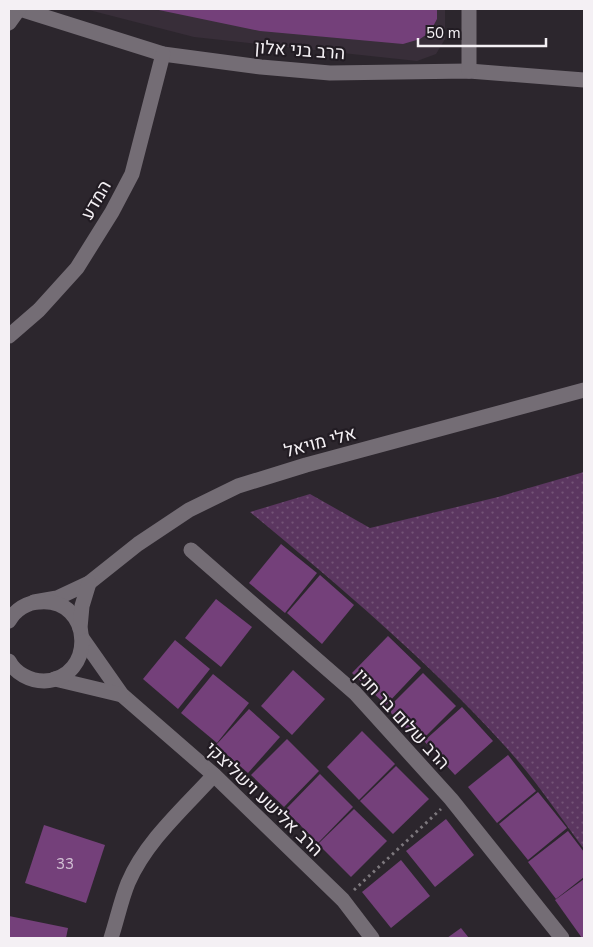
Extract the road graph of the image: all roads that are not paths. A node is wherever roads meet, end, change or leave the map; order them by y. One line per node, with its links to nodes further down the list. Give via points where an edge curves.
1 (20, 9): 3 (street); 4 (street, הרב בני אלון)
2 (469, 9): 5 (street)
3 (9, 22)
4 (163, 54): 5 (street, הרב בני אלון, via 330,73); 7 (street, המדע, via 132,174 112,212 77,268 39,310)
5 (469, 71): 6 (street, הרב בני אלון)
6 (584, 80)
7 (9, 336)
8 (584, 390): 10 (street, אלי מויאל, via 238,486 182,515 138,544)
9 (190, 550): 20 (street, הרב שלום בר חנין, via 355,694 451,799)
10 (89, 584): 11 (street, אלי מויאל, via 57,598); 13 (street, via 82,606)
11 (34, 602): 12 (street, אלי מויאל); 13 (street, הרב אלישע וישליצקי, via 57,604 75,618)
12 (10, 616)
13 (81, 634): 15 (street, via 81,651 76,663); 16 (street, הרב אלישע וישליצקי)
14 (12, 672): 15 (street, הרב אלישע וישליצקי, via 42,681)
15 (55, 679): 16 (street, הרב אלישע וישליצקי)
16 (122, 695): 17 (street, הרב אלישע וישליצקי)
17 (214, 775): 18 (street, via 161,833 140,862 128,884); 19 (street, הרב אלישע וישליצקי, via 343,900)
18 (111, 938)
19 (372, 938)
20 (562, 938)

